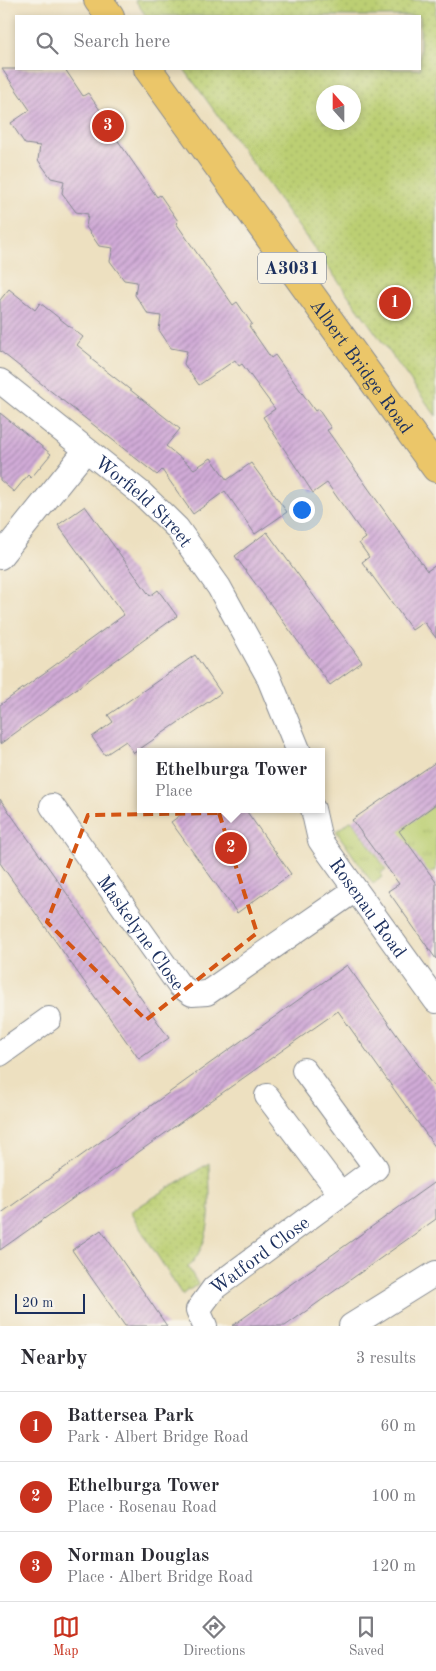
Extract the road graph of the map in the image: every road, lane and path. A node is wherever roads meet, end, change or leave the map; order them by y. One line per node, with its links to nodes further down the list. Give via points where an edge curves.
1 (98, 0): 2 (main road)
2 (109, 15)
3 (149, 70): 6 (main road, Albert Bridge Road / A3031)
4 (0, 381): 5 (street, Worfield Street)
5 (86, 450): 7 (street); 8 (street, Worfield Street, via 142,494 177,528 220,587 268,676)
6 (436, 468)
7 (0, 557)
8 (297, 748)
9 (52, 806): 11 (street, Maskelyne Close, via 179,985 192,994 207,993)
10 (314, 813): 11 (street, Rosenau Road, via 320,840)
11 (355, 890): 12 (street, Rosenau Road)
12 (436, 1001)
13 (49, 1019): 14 (street)
14 (0, 1054)
15 (304, 1070): 17 (street, Watford Close, via 376,1168)
16 (267, 1096): 17 (street)
17 (340, 1193): 19 (street, Watford Close, via 214,1288 198,1310)
18 (436, 1273): 20 (street)
19 (205, 1326)
20 (351, 1326)

